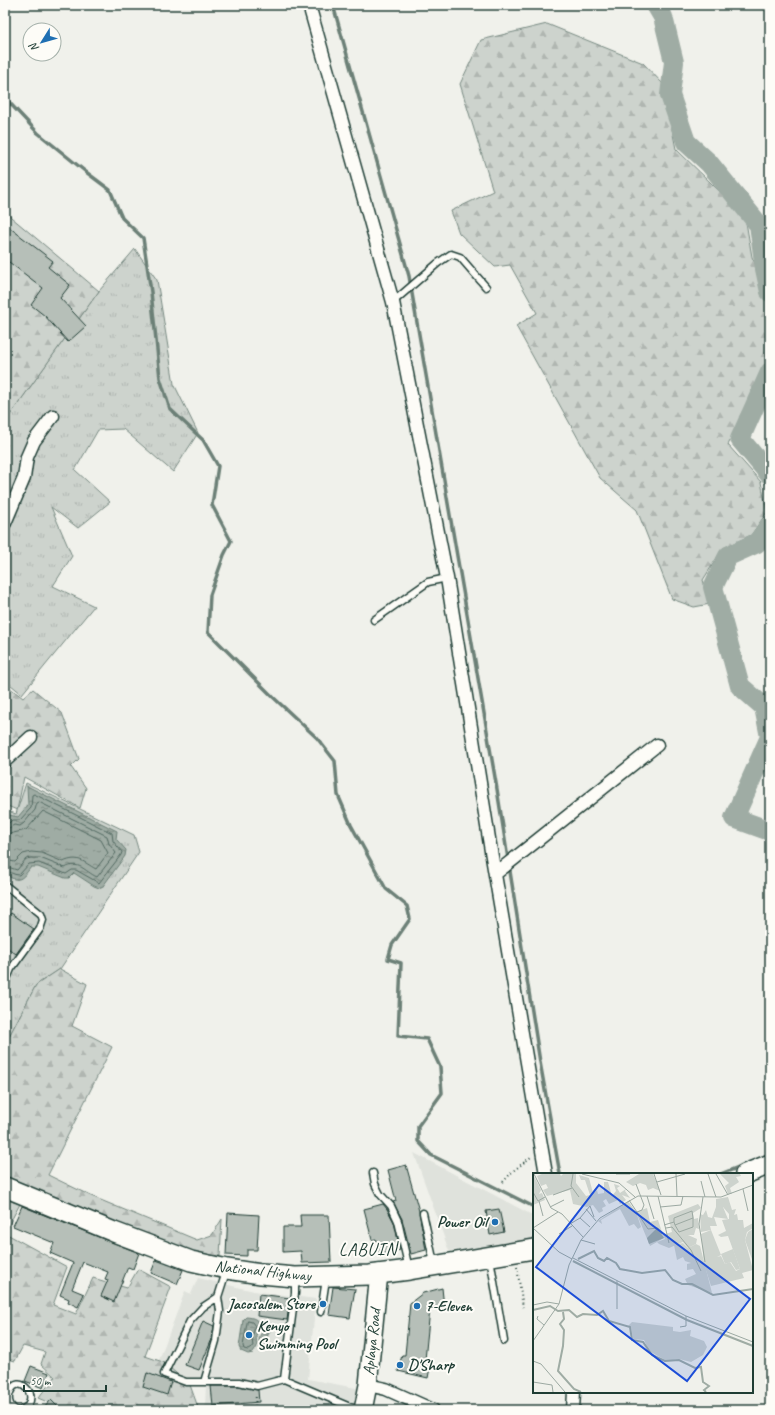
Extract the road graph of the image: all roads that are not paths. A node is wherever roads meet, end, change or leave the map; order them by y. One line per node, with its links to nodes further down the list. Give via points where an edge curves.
1 (310, 5): 3 (street)
2 (486, 288): 3 (lane, via 460,257 451,254)
3 (395, 300): 6 (street)
4 (53, 416): 5 (street, via 34,441 27,456 24,478)
5 (5, 523)
6 (447, 578): 7 (lane, via 428,582); 11 (street)
7 (374, 620)
8 (32, 737): 10 (street)
9 (657, 745): 11 (street)
10 (5, 761)
11 (495, 874): 18 (street)
12 (5, 885): 14 (lane, via 41,914 43,920)
13 (5, 964): 14 (lane)
14 (11, 969): 15 (lane)
15 (5, 993)
16 (770, 1164): 19 (main road)
17 (373, 1172): 26 (lane, via 380,1194 398,1221)
18 (546, 1173)
19 (748, 1173)
20 (5, 1187): 25 (main road, National Highway, via 191,1261)
21 (423, 1213): 24 (lane)
22 (533, 1250): 23 (main road, National Highway)
23 (490, 1256): 24 (main road, National Highway); 32 (lane)
24 (435, 1266): 26 (main road, National Highway)
25 (227, 1268): 28 (main road, National Highway); 30 (lane)
26 (409, 1270): 27 (main road, National Highway)
27 (379, 1273): 29 (main road, National Highway); 35 (street, Aplaya Road)
28 (295, 1277): 29 (main road, National Highway); 33 (lane)
29 (326, 1277): 31 (lane)
30 (218, 1297): 34 (lane, via 220,1311 216,1341); 34 (lane, via 203,1307 190,1321 164,1374 186,1382)
31 (321, 1312)
32 (504, 1341)
33 (284, 1379): 34 (lane, via 257,1386 239,1382); 40 (lane)
34 (204, 1382)
35 (368, 1385): 40 (street, Aplaya Road); 41 (street, via 386,1389)
36 (6, 1392): 38 (lane, via 7,1404); 39 (lane, via 16,1385 28,1390 30,1402)
37 (574, 1393): 42 (street)
38 (16, 1410)
39 (21, 1410)
40 (362, 1410)
41 (433, 1410)
42 (572, 1410)

